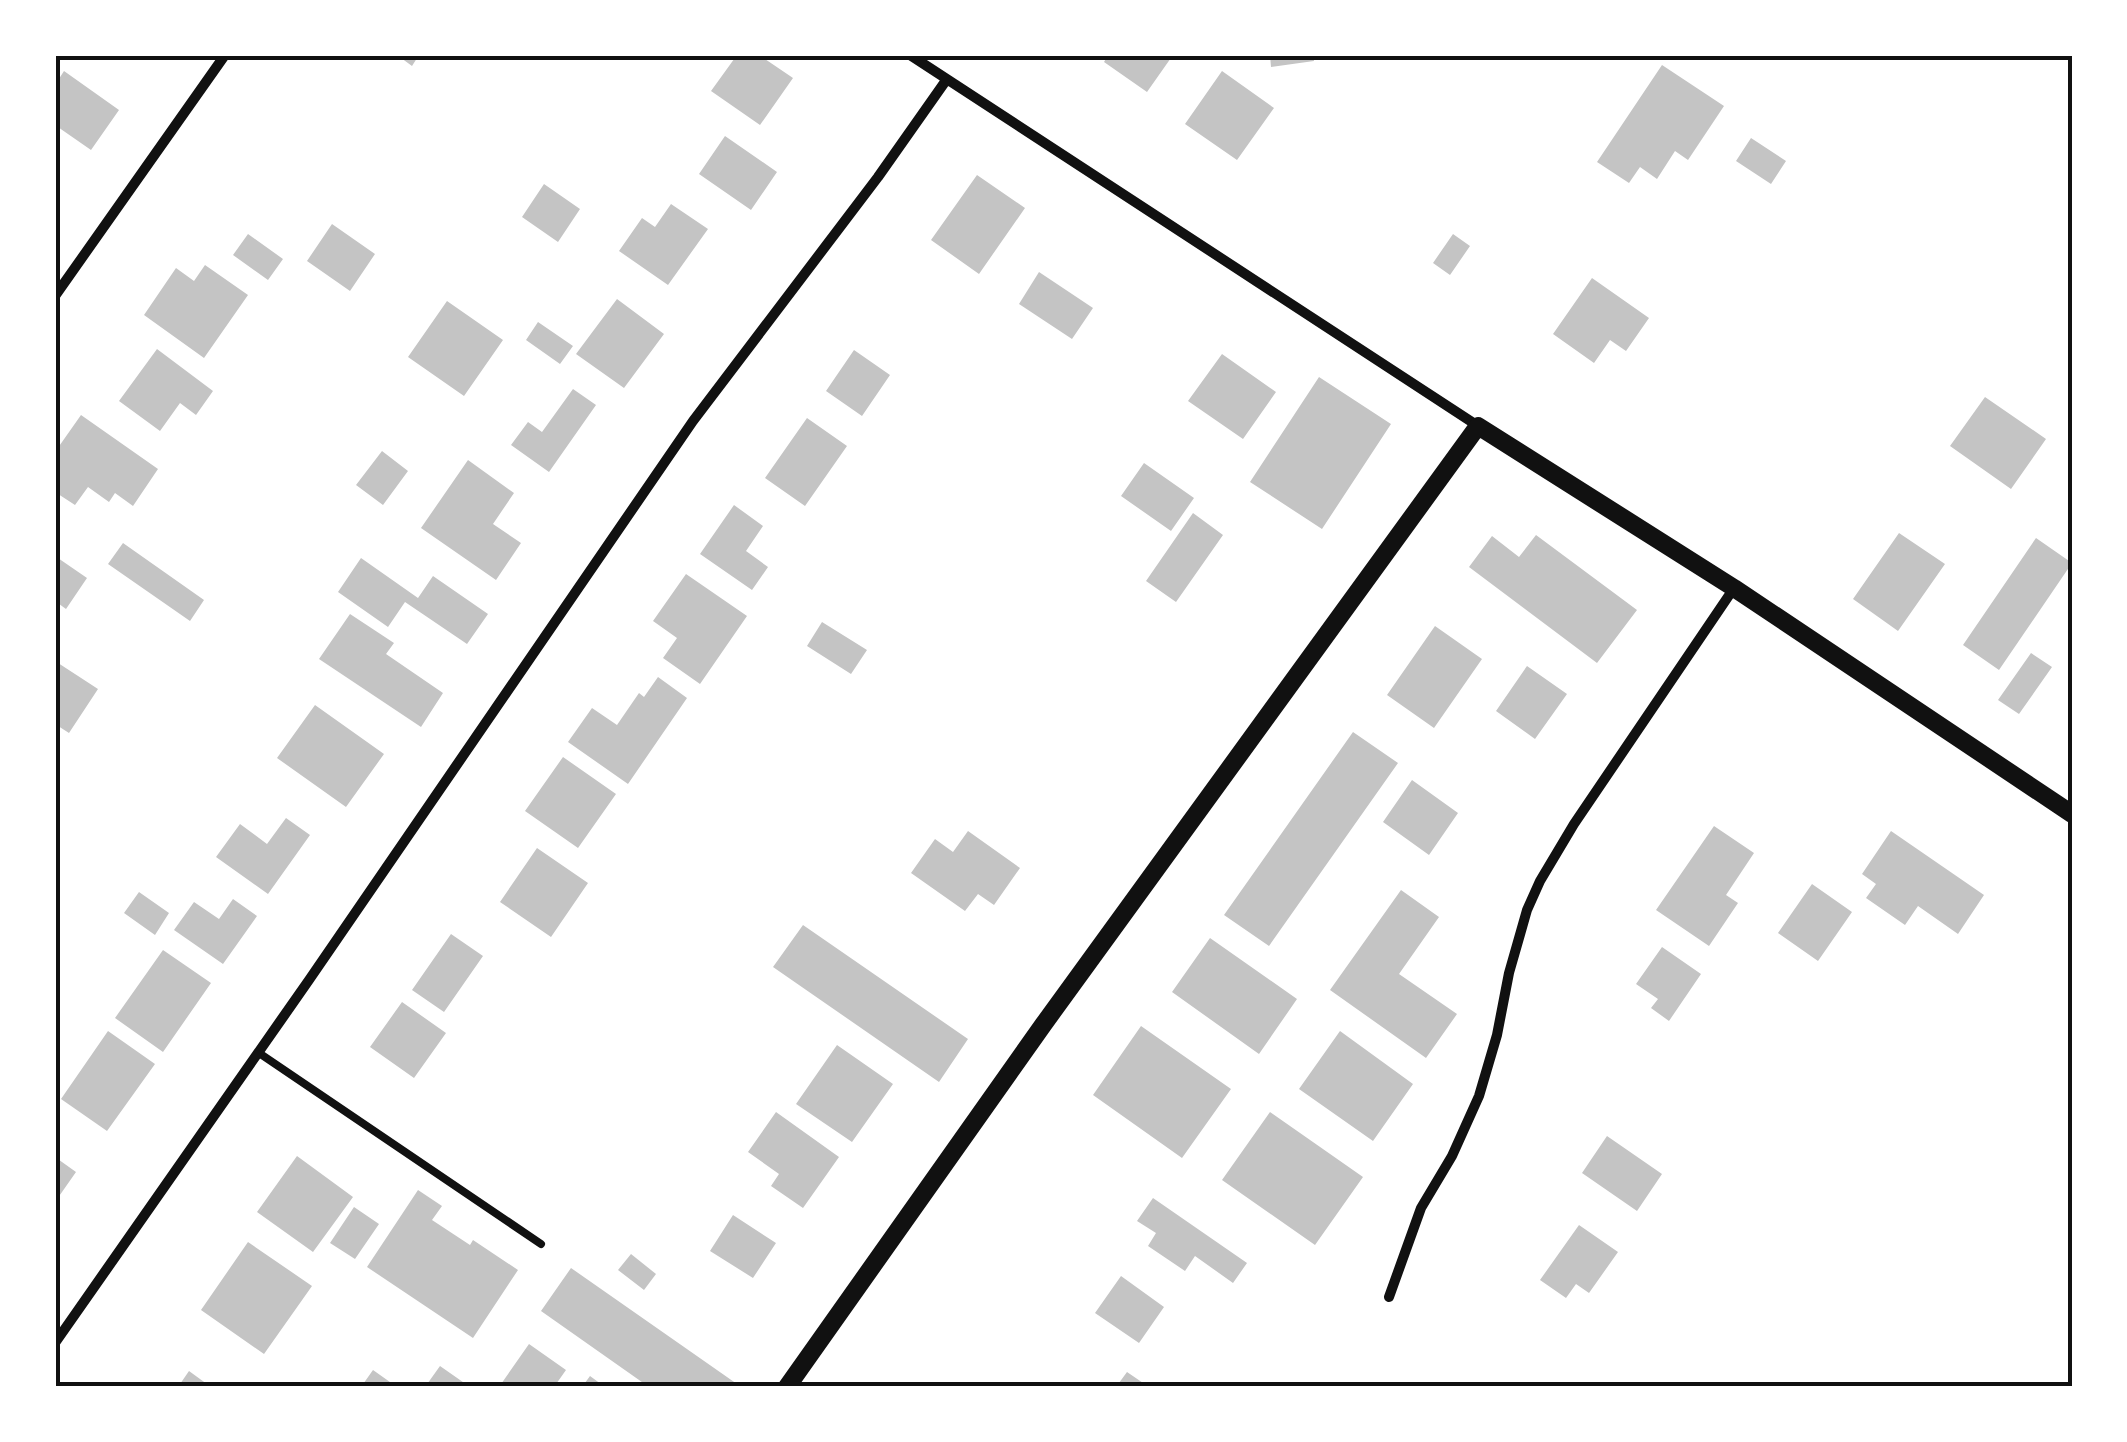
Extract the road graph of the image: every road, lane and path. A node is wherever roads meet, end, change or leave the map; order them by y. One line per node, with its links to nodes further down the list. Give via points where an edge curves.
1 (226, 55): 4 (street)
2 (910, 55): 3 (street)
3 (946, 80): 5 (street); 8 (street, via 693,421)
4 (55, 296)
5 (1478, 426): 6 (street); 12 (street)
6 (1734, 588): 7 (street); 10 (street, via 1540,882 1509,972 1479,1096 1421,1208)
7 (2072, 814)
8 (259, 1053): 9 (lane); 11 (street)
9 (541, 1244)
10 (1389, 1298)
11 (55, 1343)
12 (786, 1387)

